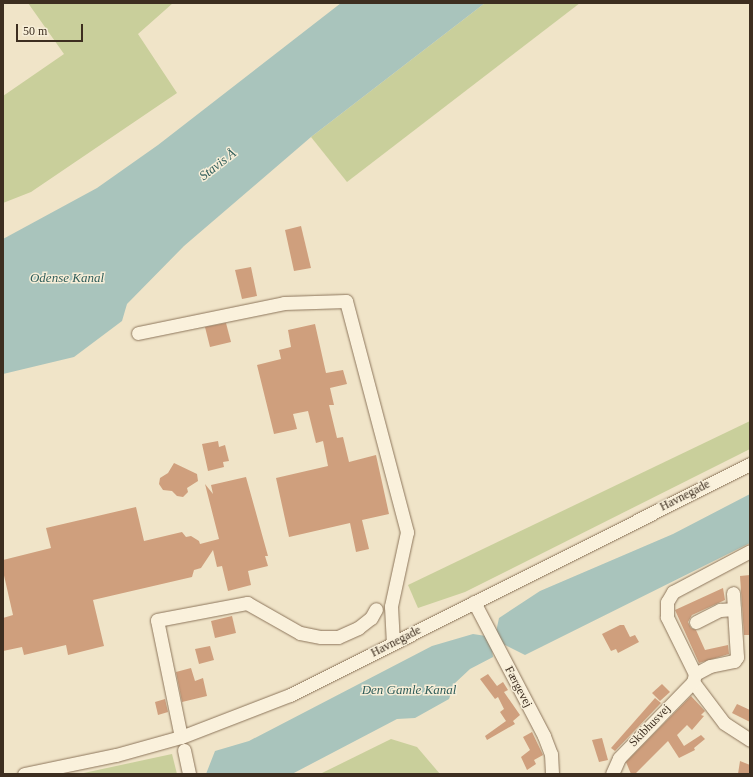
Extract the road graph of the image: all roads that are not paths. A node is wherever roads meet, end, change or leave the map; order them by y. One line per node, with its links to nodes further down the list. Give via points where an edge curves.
1 (138, 333): 9 (street, via 284,303 346,301 407,532 391,606)
2 (750, 464): 5 (street, Havnegade)
3 (750, 550): 10 (street, via 673,592 667,602 667,617)
4 (733, 593): 7 (street, Skibhusvej)
5 (474, 602): 9 (street, Havnegade); 17 (street, Færgevej, via 544,736 551,754)
6 (376, 609): 11 (street, via 371,618 358,628 338,637 300,633 247,603 157,620)
7 (734, 609): 8 (street, via 720,610); 10 (street, Skibhusvej, via 737,657 734,661 710,666)
8 (696, 622)
9 (393, 643): 11 (street, Havnegade, via 290,695)
10 (694, 678): 12 (street, via 724,723); 14 (street, Skibhusvej, via 619,758)
11 (184, 736): 15 (street, Havnegade)
12 (750, 740)
13 (184, 750): 16 (street)
14 (616, 773)
15 (24, 774)
16 (189, 774)
17 (551, 774)

